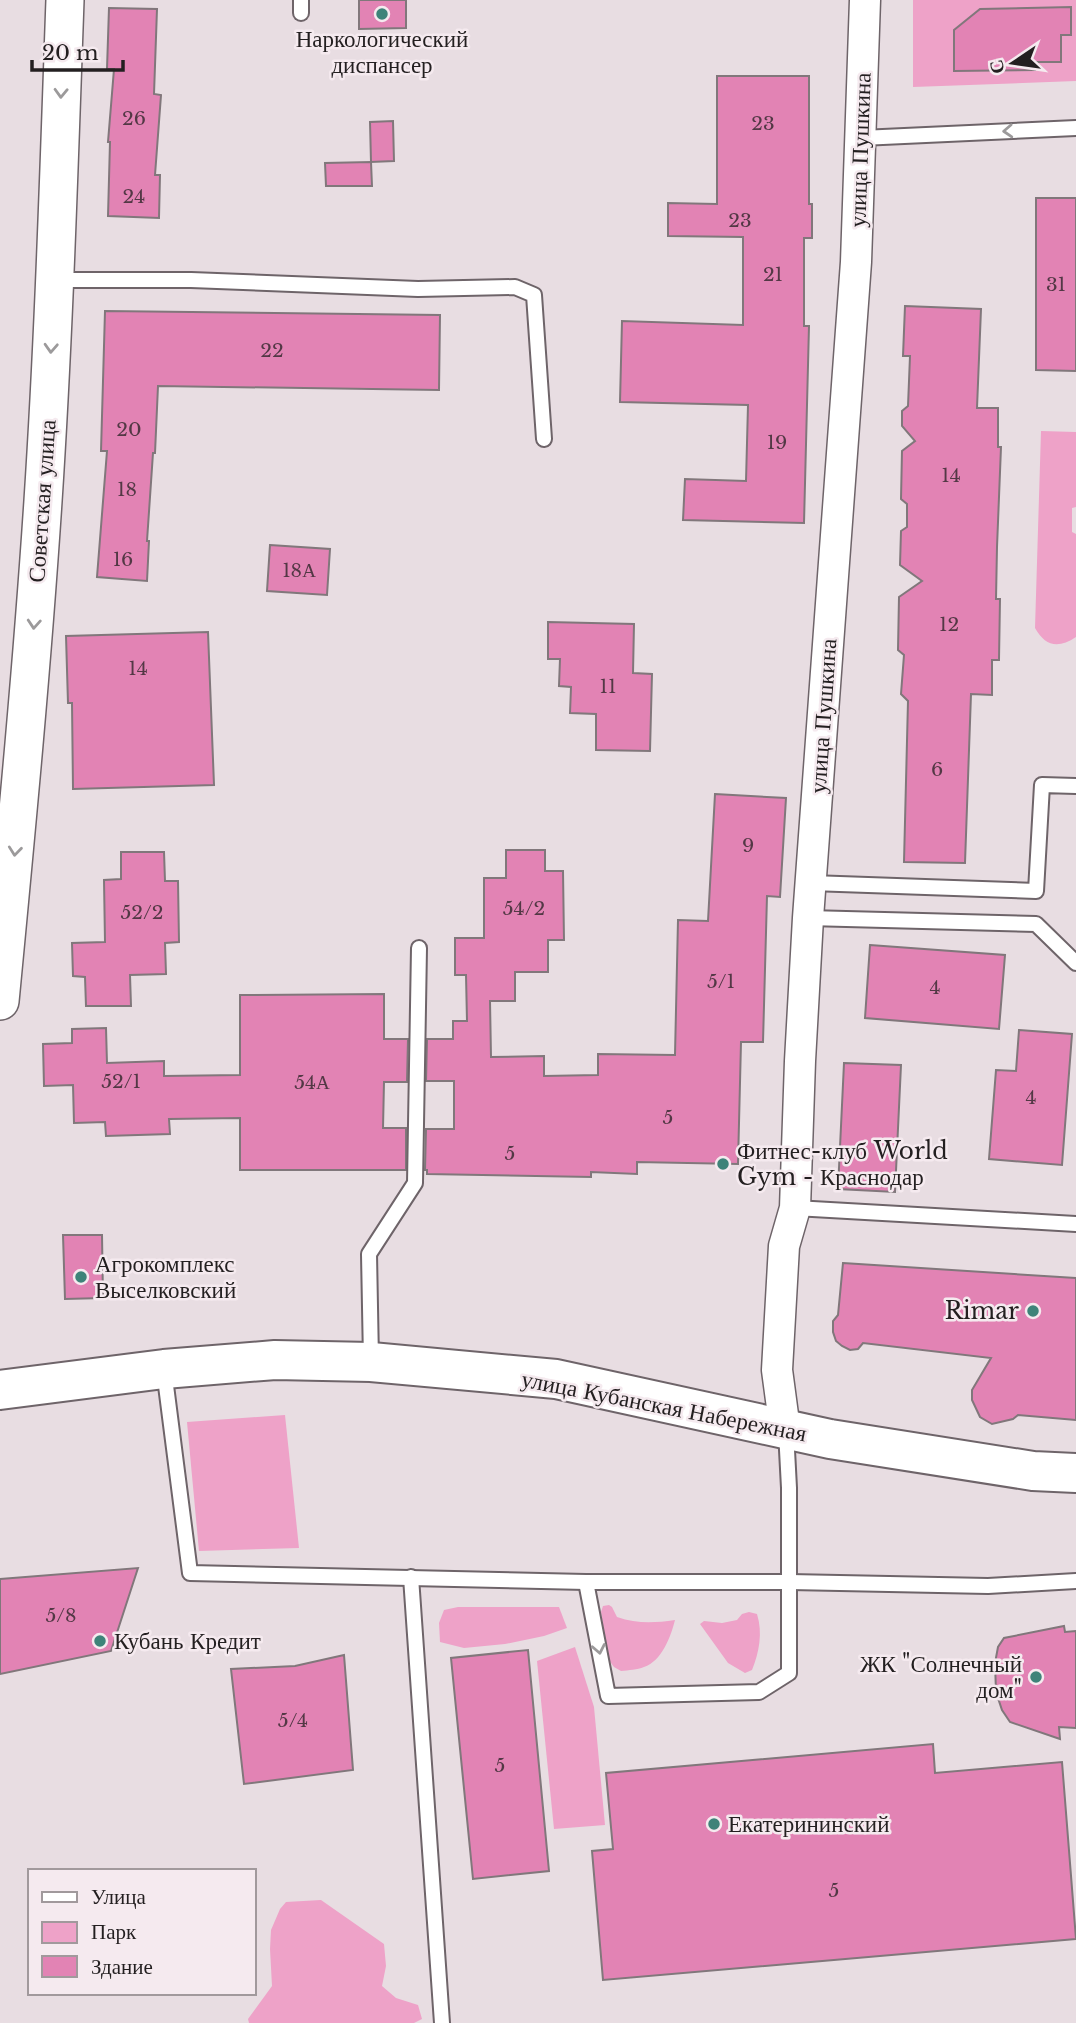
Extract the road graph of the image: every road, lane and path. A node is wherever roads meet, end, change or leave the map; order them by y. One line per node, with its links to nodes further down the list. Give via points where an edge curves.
1 (65, 0): 5 (street, Советская улица, one-way to 5)
2 (865, 0): 4 (street, улица Пушкина)
3 (1076, 128): 4 (lane, one-way to 4)
4 (861, 138): 8 (street, улица Пушкина)
5 (55, 280): 6 (lane, via 515,287 534,295); 10 (street, Советская улица, one-way to 10, via 29,703)
6 (544, 439)
7 (1076, 786): 8 (lane, via 1042,785 1035,891)
8 (811, 883): 9 (street, улица Пушкина)
9 (808, 918): 12 (lane, via 1036,924); 14 (street, улица Пушкина)
10 (4, 928): 13 (street, Советская улица)
11 (419, 948): 16 (lane, via 415,1183 369,1254)
12 (1076, 963)
13 (0, 1001)
14 (795, 1208): 15 (lane); 19 (street, улица Пушкина, via 784,1246 777,1370)
15 (1076, 1224)
16 (371, 1362): 17 (main road, улица Кубанская Набережная, via 275,1360); 19 (main road, улица Кубанская Набережная, via 556,1379)
17 (164, 1369): 18 (main road, улица Кубанская Набережная); 21 (lane, via 190,1573)
18 (0, 1391)
19 (785, 1430): 20 (main road, улица Кубанская Набережная, via 1033,1471); 24 (lane)
20 (1076, 1473)
21 (411, 1577): 23 (lane); 25 (lane)
22 (1076, 1581): 24 (lane, via 988,1586)
23 (586, 1582): 24 (lane); 24 (lane, one-way to 24, via 608,1696 759,1692 789,1674)
24 (790, 1582)
25 (442, 2023)

